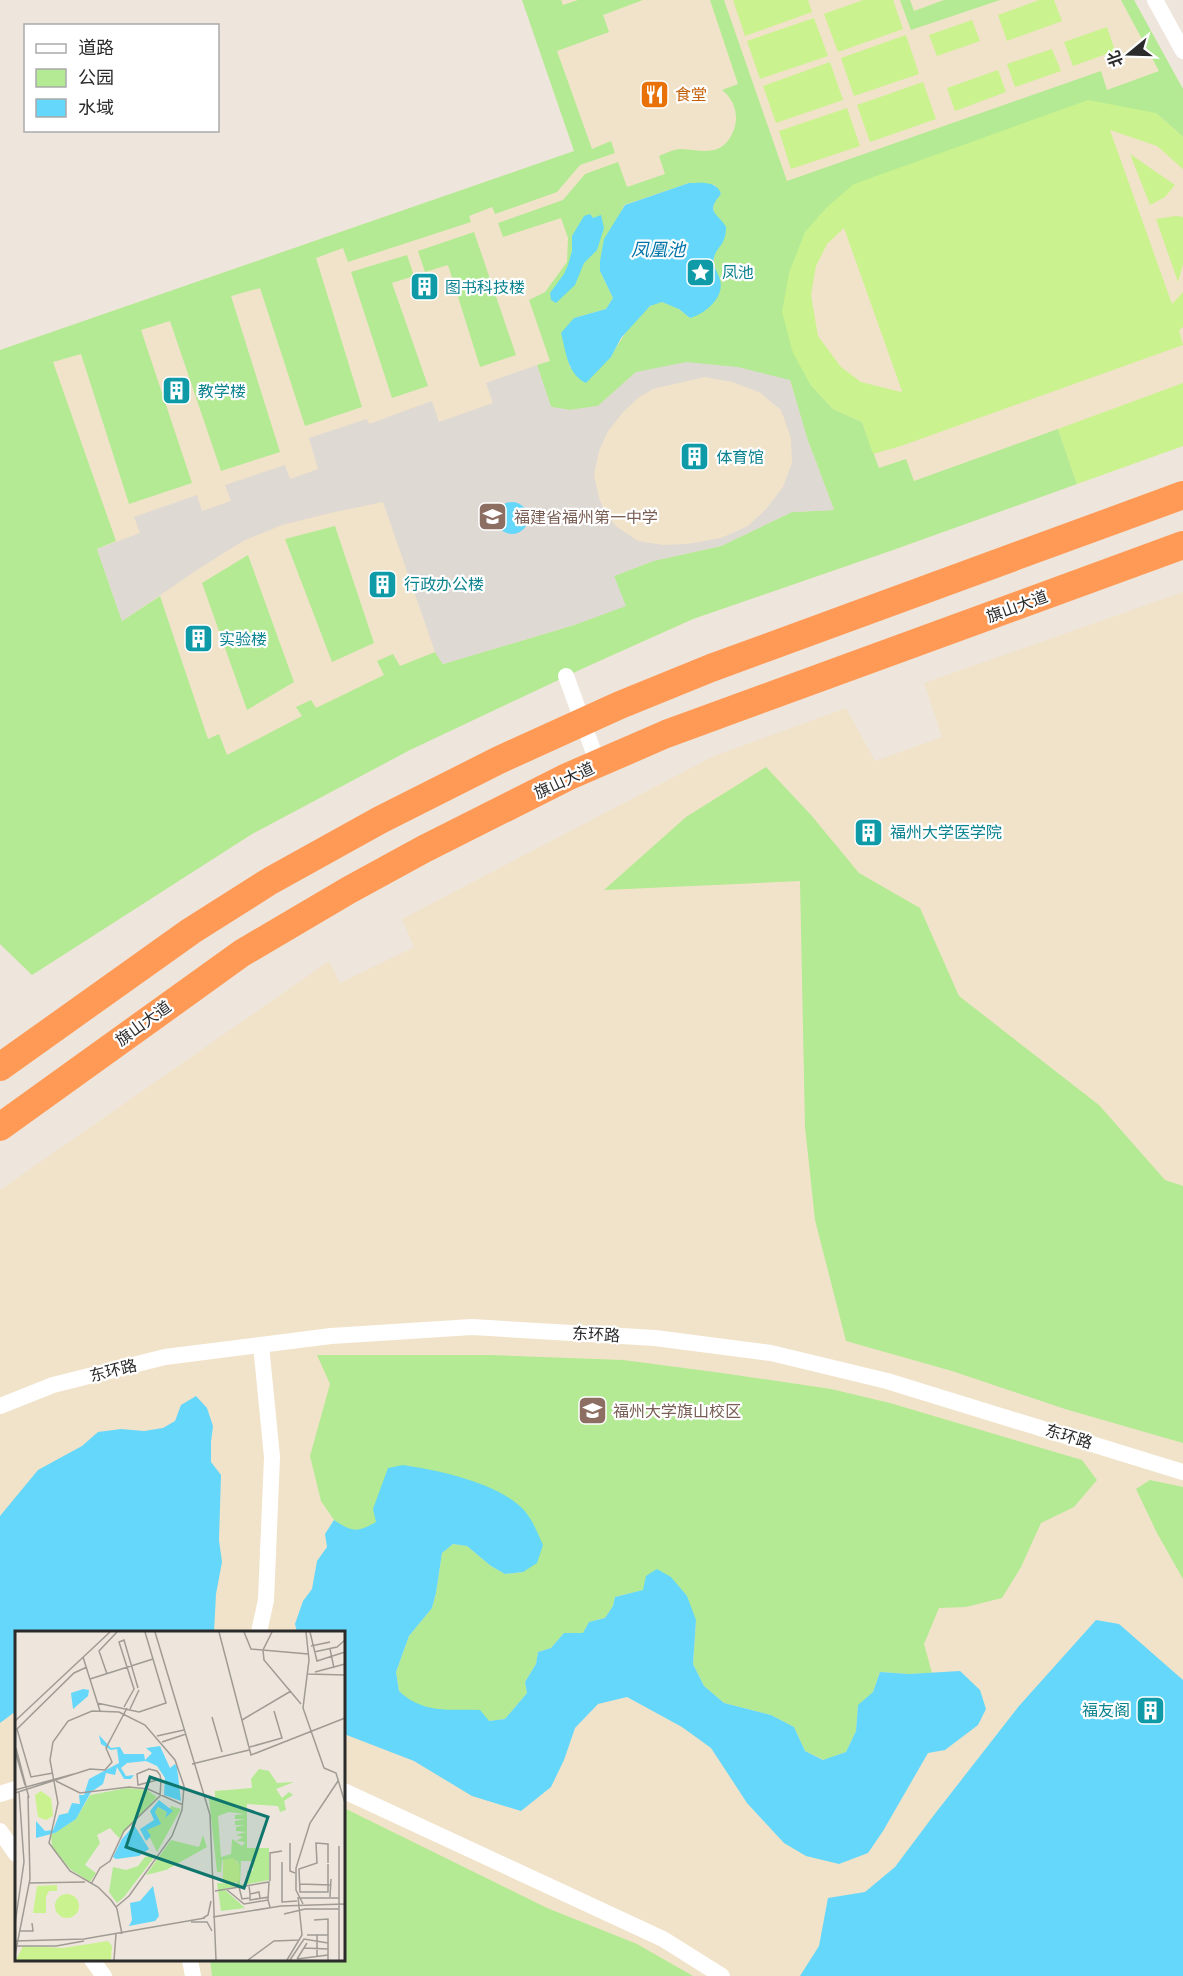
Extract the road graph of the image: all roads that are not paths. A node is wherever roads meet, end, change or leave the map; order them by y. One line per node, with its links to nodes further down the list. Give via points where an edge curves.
1 (1155, 0): 2 (street)
2 (1183, 51)
3 (1183, 495): 6 (highway, via 711,668)
4 (1183, 545): 7 (highway, 旗山大道, via 708,719)
5 (566, 676): 6 (street)
6 (583, 722): 7 (street); 8 (highway, via 428,796 270,881 191,931)
7 (598, 764): 9 (highway, 旗山大道, via 424,849 242,953)
8 (0, 1067)
9 (0, 1126)
10 (261, 1345): 11 (street, 东环路, via 165,1357 53,1385); 12 (street, 东环路, via 472,1327 655,1338 759,1352 887,1381); 13 (street, via 272,1457 266,1600)
11 (0, 1406)
12 (1183, 1472)
13 (259, 1631)
14 (15, 1789): 16 (street)
15 (345, 1791): 23 (street, via 663,1939)
16 (0, 1794)
17 (0, 1831): 18 (street)
18 (15, 1853)
19 (93, 1961): 21 (street)
20 (190, 1961): 22 (street)
21 (104, 1976)
22 (193, 1976)
23 (722, 1976)

